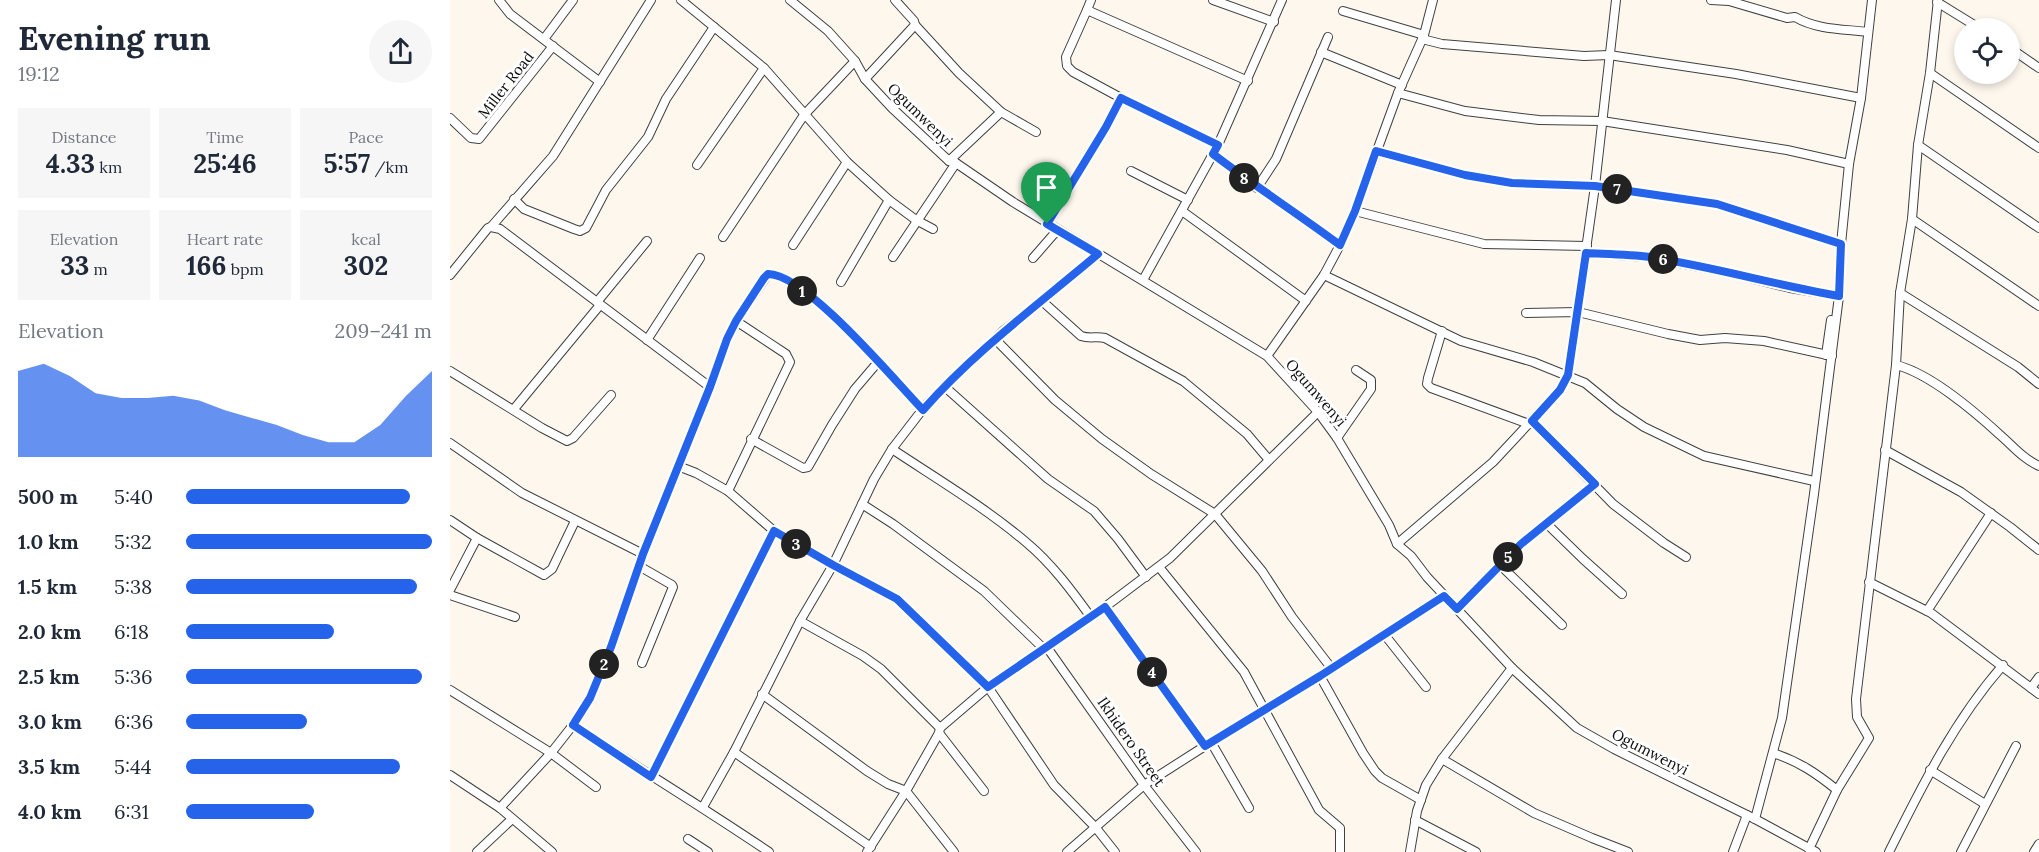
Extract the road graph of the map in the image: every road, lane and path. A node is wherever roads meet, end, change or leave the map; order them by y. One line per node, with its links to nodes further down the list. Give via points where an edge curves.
1 (499, 0): 24 (street, via 510,15)
2 (573, 0): 24 (street)
3 (651, 0): 35 (street)
4 (681, 0): 20 (street)
5 (790, 0): 29 (street, Ogumwenyi, via 816,20)
6 (895, 0): 19 (street)
7 (1091, 0): 15 (street)
8 (1213, 0): 18 (street)
9 (1282, 0): 18 (street)
10 (1433, 0): 23 (street)
11 (1616, 0): 27 (street)
12 (1711, 0): 21 (street, via 1827,27)
13 (1872, 0): 21 (street)
14 (1938, 1): 17 (street); 32 (street)
15 (1087, 10): 34 (street); 38 (street, via 1066,57 1067,66)
16 (1343, 11): 23 (street)
17 (1964, 18)
18 (1274, 22): 34 (street)
19 (915, 25): 33 (street); 40 (street)
20 (714, 27): 30 (street); 57 (street, via 666,99 648,137 606,190 586,228 574,230 524,209)
21 (1868, 32): 39 (street)
22 (1328, 37): 26 (street)
23 (1423, 37): 27 (street, via 1454,45); 36 (street)
24 (544, 39): 25 (street)
25 (553, 46): 35 (street); 42 (street, Miller Road, via 479,139 471,138)
26 (1321, 52): 36 (street); 56 (street, via 1276,159)
27 (1610, 55): 39 (street); 43 (street)
28 (2020, 55): 31 (street)
29 (855, 61): 33 (street, Ogumwenyi); 41 (street)
30 (764, 68): 41 (street); 53 (street)
31 (2039, 68)
32 (1930, 73): 46 (street); 47 (street)
33 (865, 79): 51 (street, Ogumwenyi)
34 (1248, 81): 45 (street)
35 (600, 82): 57 (street, via 553,156)
36 (1402, 85): 37 (street)
37 (1398, 93): 43 (street, via 1465,111 1539,120); 48 (street)
38 (1121, 98): 45 (street); 64 (street)
39 (1861, 98): 52 (street)
40 (1001, 112): 44 (street); 51 (street)
41 (804, 114): 50 (street); 69 (street)
42 (450, 118)
43 (1602, 120): 52 (street); 55 (street)
44 (1036, 132)
45 (1218, 145): 49 (street)
46 (1918, 145): 62 (street); 66 (street)
47 (2039, 148)
48 (1376, 151): 55 (street, via 1512,183); 61 (street)
49 (1213, 154): 56 (street); 59 (street)
50 (847, 162): 58 (street); 72 (street)
51 (952, 162): 63 (street); 64 (street, Ogumwenyi)
52 (1849, 164): 71 (street)
53 (697, 165)
54 (1131, 171): 59 (street)
55 (1595, 186): 71 (street, via 1717,204); 74 (street)
56 (1257, 188): 73 (street)
57 (514, 200): 65 (street)
58 (889, 200): 63 (street); 82 (street)
59 (1188, 200): 60 (street)
60 (1182, 211): 81 (street); 86 (street)
61 (1355, 211): 73 (street); 74 (street, via 1484,244)
62 (1912, 219): 83 (street); 88 (street)
63 (916, 220): 67 (street); 76 (street)
64 (1047, 224): 68 (street, Ogumwenyi)
65 (491, 227): 79 (street); 87 (street, via 500,229)
66 (2039, 228)
67 (933, 229)
68 (1059, 230): 75 (street, Ogumwenyi); 78 (street)
69 (723, 237)
70 (647, 241): 87 (street)
71 (1841, 244): 84 (street)
72 (794, 245)
73 (1340, 245): 80 (street)
74 (1586, 249): 84 (street, via 1648,256); 89 (street)
75 (1098, 254): 81 (street, Ogumwenyi); 85 (street)
76 (893, 257)
77 (700, 258): 94 (street)
78 (1033, 258)
79 (450, 275)
80 (1324, 275): 86 (street); 92 (street)
81 (1143, 280): 96 (street, Ogumwenyi)
82 (840, 282)
83 (1900, 292): 98 (street); 102 (street)
84 (1837, 295): 95 (street)
85 (1042, 301): 93 (street); 115 (street, via 1082,336 1105,338 1183,381 1247,434)
86 (1306, 301): 96 (street)
87 (598, 304): 94 (street); 106 (street)
88 (2039, 306)
89 (1578, 312): 90 (street); 95 (street, via 1700,340 1764,341); 101 (street)
90 (1526, 313)
91 (736, 321): 97 (street, via 764,278 772,274 789,280 834,315); 103 (street); 111 (street, via 786,354 790,362)
92 (1442, 331): 101 (street, via 1477,347); 109 (street, via 1428,378 1431,388)
93 (995, 339): 104 (street); 123 (street, via 1055,400 1101,439)
94 (647, 340): 103 (street)
95 (1829, 355): 118 (street)
96 (1267, 356): 108 (street, Ogumwenyi)
97 (878, 362): 107 (street); 111 (street, via 855,389 808,467 803,468)
98 (1896, 365): 114 (street); 117 (street, via 1908,368 1965,404 2018,453)
99 (1356, 370): 110 (street, via 1371,380 1371,389)
100 (450, 371): 106 (street)
101 (1568, 375): 109 (street, via 1560,390); 118 (street, via 1644,427 1704,456)
102 (2039, 384)
103 (710, 387): 116 (street)
104 (945, 387): 107 (street); 137 (street, via 1048,479 1094,511)
105 (611, 395): 106 (street, via 567,441)
106 (514, 409)
107 (923, 410): 113 (street)
108 (1318, 412): 110 (street, Ogumwenyi); 115 (street)
109 (1530, 422): 119 (street); 129 (street, via 1493,462)
110 (1337, 438): 129 (street, Ogumwenyi, via 1389,525)
111 (751, 439): 120 (street)
112 (450, 443): 125 (street, via 522,493)
113 (891, 449): 121 (street); 146 (street, via 1028,544 1066,583)
114 (1885, 450): 122 (street); 138 (street)
115 (1269, 460): 123 (street)
116 (678, 466): 120 (street); 131 (street)
117 (2039, 466)
118 (1814, 481): 171 (street, via 1782,718)
119 (1595, 484): 126 (street); 132 (street, via 1613,504)
120 (728, 491): 127 (street)
121 (862, 504): 133 (street); 151 (street, Ikhidero Street, via 984,591)
122 (1991, 513): 130 (street); 145 (street)
123 (1215, 514): 136 (street); 155 (street, via 1262,571)
124 (450, 520): 128 (street)
125 (575, 520): 128 (street, via 552,569 544,575); 131 (street)
126 (1546, 523): 134 (street); 140 (street)
127 (774, 531): 133 (street); 175 (street)
128 (477, 538): 139 (street)
129 (1396, 544): 142 (street, Ogumwenyi)
130 (2039, 550)
131 (643, 554): 135 (street)
132 (1686, 557)
133 (833, 565): 148 (street); 158 (street, via 897,599)
134 (1500, 565): 144 (street); 149 (street)
135 (639, 566): 152 (street, via 673,587); 165 (street, via 590,698)
136 (1159, 567): 137 (street); 164 (street, via 1244,672)
137 (1146, 576): 143 (street)
138 (1869, 582): 145 (street); 178 (street, via 1856,699 1857,717 1869,738)
139 (450, 590)
140 (1622, 594)
141 (450, 595): 147 (street)
142 (1444, 596): 144 (street, Ogumwenyi); 150 (street)
143 (1105, 607): 146 (street); 167 (street)
144 (1457, 609): 154 (street, Ogumwenyi)
145 (1927, 611): 153 (street)
146 (1090, 616): 151 (street)
147 (515, 617)
148 (801, 621): 162 (street); 166 (street, via 881,669)
149 (1562, 625)
150 (1384, 634): 155 (street); 159 (street)
151 (1045, 647): 158 (street); 176 (street, Ikhidero Street)
152 (642, 663)
153 (2003, 665): 160 (street); 173 (street, via 1983,688)
154 (1512, 668): 172 (street); 186 (street, Ogumwenyi, via 1577,728)
155 (1332, 669): 156 (street)
156 (1320, 676): 164 (street); 181 (street, via 1375,771)
157 (2039, 677): 160 (street)
158 (988, 687): 166 (street); 190 (street, via 1054,785)
159 (1426, 687)
160 (2031, 688): 163 (street)
161 (450, 690): 170 (street)
162 (762, 694): 169 (street); 179 (street, via 867,771)
163 (2039, 694)
164 (1266, 710): 167 (street); 203 (street, via 1319,810 1340,828)
165 (573, 725): 170 (street); 175 (street)
166 (939, 730): 179 (street); 180 (street)
167 (1208, 744): 176 (street); 185 (street)
168 (2016, 746): 182 (street)
169 (734, 752): 183 (street); 193 (street)
170 (551, 753): 177 (street); 184 (street)
171 (1773, 753): 178 (street, via 1812,769); 188 (street)
172 (1442, 759): 181 (street); 206 (street, via 1534,813)
173 (1930, 770): 182 (street); 208 (street)
174 (451, 776): 184 (street)
175 (651, 777): 183 (street)
176 (1144, 785): 190 (street); 202 (street, Ikhidero Street)
177 (596, 787)
178 (1837, 790): 194 (street)
179 (906, 791): 193 (street); 199 (street)
180 (984, 791)
181 (1421, 800): 189 (street)
182 (1985, 804): 209 (street)
183 (703, 807): 198 (street)
184 (500, 808): 187 (street)
185 (1249, 808)
186 (1747, 815): 188 (street, Ogumwenyi); 207 (street)
187 (512, 819): 195 (street); 196 (street)
188 (1755, 819): 194 (street, Ogumwenyi)
189 (1415, 820): 204 (street); 205 (street)
190 (1096, 828): 200 (street); 201 (street)
191 (688, 839): 197 (street)
192 (2039, 844): 210 (street)
193 (869, 849)
194 (1813, 850)
195 (477, 852)
196 (552, 852)
197 (708, 852)
198 (769, 852)
199 (954, 852)
200 (1067, 852)
201 (1115, 852)
202 (1196, 852)
203 (1340, 852)
204 (1410, 852)
205 (1476, 852)
206 (1628, 852)
207 (1733, 852)
208 (1889, 852)
209 (1961, 852)
210 (2034, 852)

